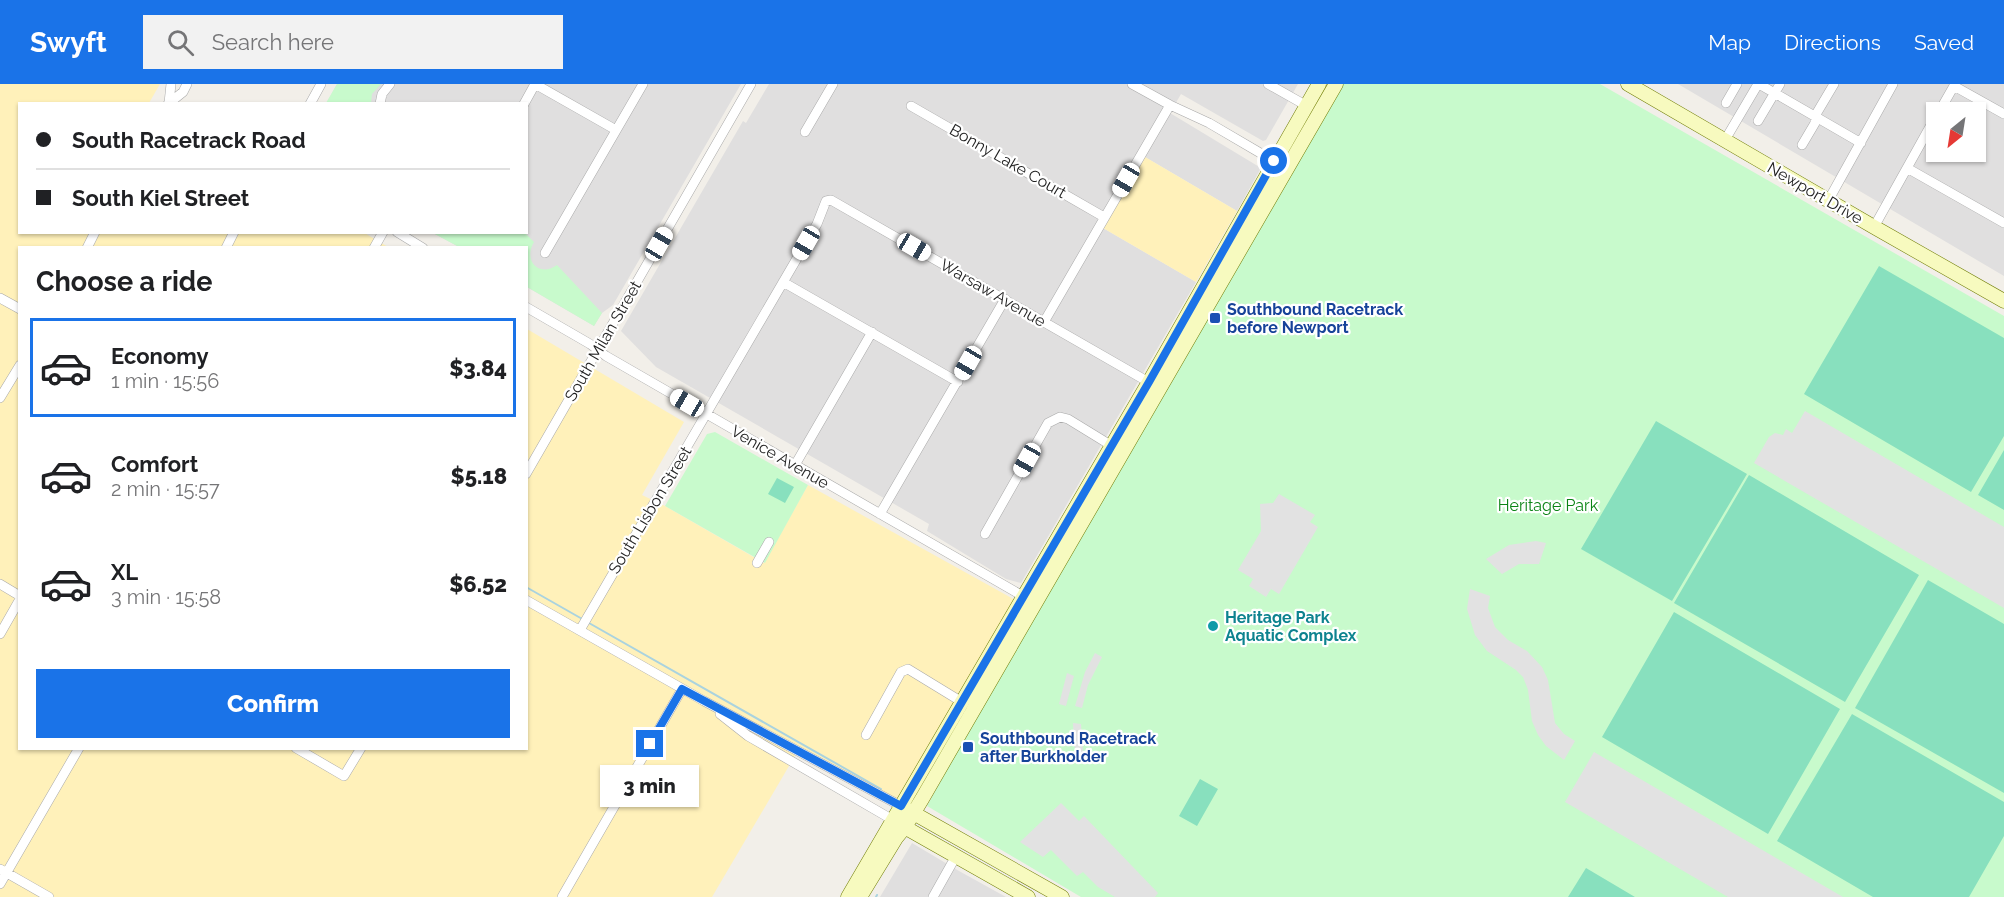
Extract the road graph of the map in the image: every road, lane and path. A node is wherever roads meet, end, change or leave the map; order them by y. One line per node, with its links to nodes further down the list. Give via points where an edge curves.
1 (171, 84): 20 (street)
2 (187, 84): 21 (street)
3 (321, 84): 22 (street)
4 (390, 84): 23 (street)
5 (535, 84): 24 (street); 33 (street)
6 (643, 84): 33 (street)
7 (751, 84): 58 (street, South Milan Street)
8 (833, 84): 34 (street)
9 (1132, 84): 27 (street)
10 (1268, 84): 29 (street)
11 (1319, 84): 29 (main road)
12 (1336, 84): 40 (main road)
13 (1628, 84): 36 (main road, Newport Drive)
14 (1737, 84): 26 (street)
15 (1758, 84): 19 (street); 36 (street)
16 (1834, 84): 31 (street)
17 (1893, 84): 37 (street)
18 (1954, 85): 25 (street); 30 (street)
19 (1777, 88): 31 (street); 32 (street)
20 (169, 102)
21 (170, 102)
22 (311, 102)
23 (380, 102)
24 (525, 102)
25 (1945, 102)
26 (1726, 103)
27 (1170, 105): 39 (street); 44 (street)
28 (911, 106): 44 (street, Bonny Lake Court)
29 (1307, 106): 39 (main road)
30 (2004, 114)
31 (1815, 116): 37 (street); 38 (street)
32 (1758, 121)
33 (616, 130): 49 (street)
34 (805, 132)
35 (1926, 135): 41 (street)
36 (1725, 140): 43 (main road, Newport Drive)
37 (1861, 143): 43 (street)
38 (1802, 145)
39 (1274, 161): 40 (street); 61 (main road)
40 (1287, 168): 61 (main road)
41 (1907, 168): 45 (street); 46 (street)
42 (825, 201): 50 (street, South Lisbon Street, via 817,224); 52 (street, Warsaw Avenue, via 831,200)
43 (1828, 201): 46 (main road, Newport Drive)
44 (1104, 217): 56 (street)
45 (2004, 223)
46 (1874, 227): 53 (main road, Newport Drive)
47 (400, 234): 48 (street)
48 (420, 246)
49 (545, 253)
50 (783, 282): 57 (street); 63 (street, South Lisbon Street)
51 (0, 298): 54 (street)
52 (1005, 299): 56 (street, Warsaw Avenue); 60 (street)
53 (2004, 300)
54 (18, 308)
55 (528, 309): 58 (street, Venice Avenue)
56 (1044, 322): 61 (street, Warsaw Avenue)
57 (872, 332): 60 (street); 65 (street)
58 (598, 350): 63 (street, Venice Avenue); 66 (street, South Milan Street)
59 (18, 368): 62 (street)
60 (958, 382): 67 (street)
61 (1154, 385): 64 (main road); 73 (main road)
62 (0, 398)
63 (707, 415): 65 (street, Venice Avenue); 76 (street, South Lisbon Street)
64 (1112, 446): 68 (street, via 1068,419 1060,417 1048,423); 73 (main road)
65 (795, 465): 67 (street, Venice Avenue)
66 (528, 471)
67 (880, 514): 73 (street, Venice Avenue)
68 (985, 534)
69 (769, 542): 70 (street)
70 (757, 563)
71 (0, 584): 72 (street)
72 (18, 596)
73 (1029, 600): 80 (main road); 86 (main road)
74 (18, 601): 77 (street)
75 (528, 601): 76 (street)
76 (580, 630): 78 (street)
77 (0, 634)
78 (682, 689): 79 (street); 93 (street)
79 (704, 701): 85 (street); 87 (street, via 748,736)
80 (962, 702): 81 (street, via 908,669 900,672); 85 (main road)
81 (866, 735)
82 (78, 750): 90 (street)
83 (299, 750): 84 (street, via 344,776)
84 (360, 750)
85 (901, 806): 86 (main road); 87 (main road)
86 (914, 813): 88 (main road); 98 (main road)
87 (892, 820): 88 (main road); 94 (main road)
88 (905, 827): 89 (main road); 95 (main road)
89 (956, 856): 96 (street); 97 (main road)
90 (3, 871): 91 (street); 92 (street)
91 (0, 884)
92 (49, 897)
93 (562, 897)
94 (848, 897)
95 (860, 897)
96 (933, 897)
97 (1028, 897)
98 (1062, 897)

